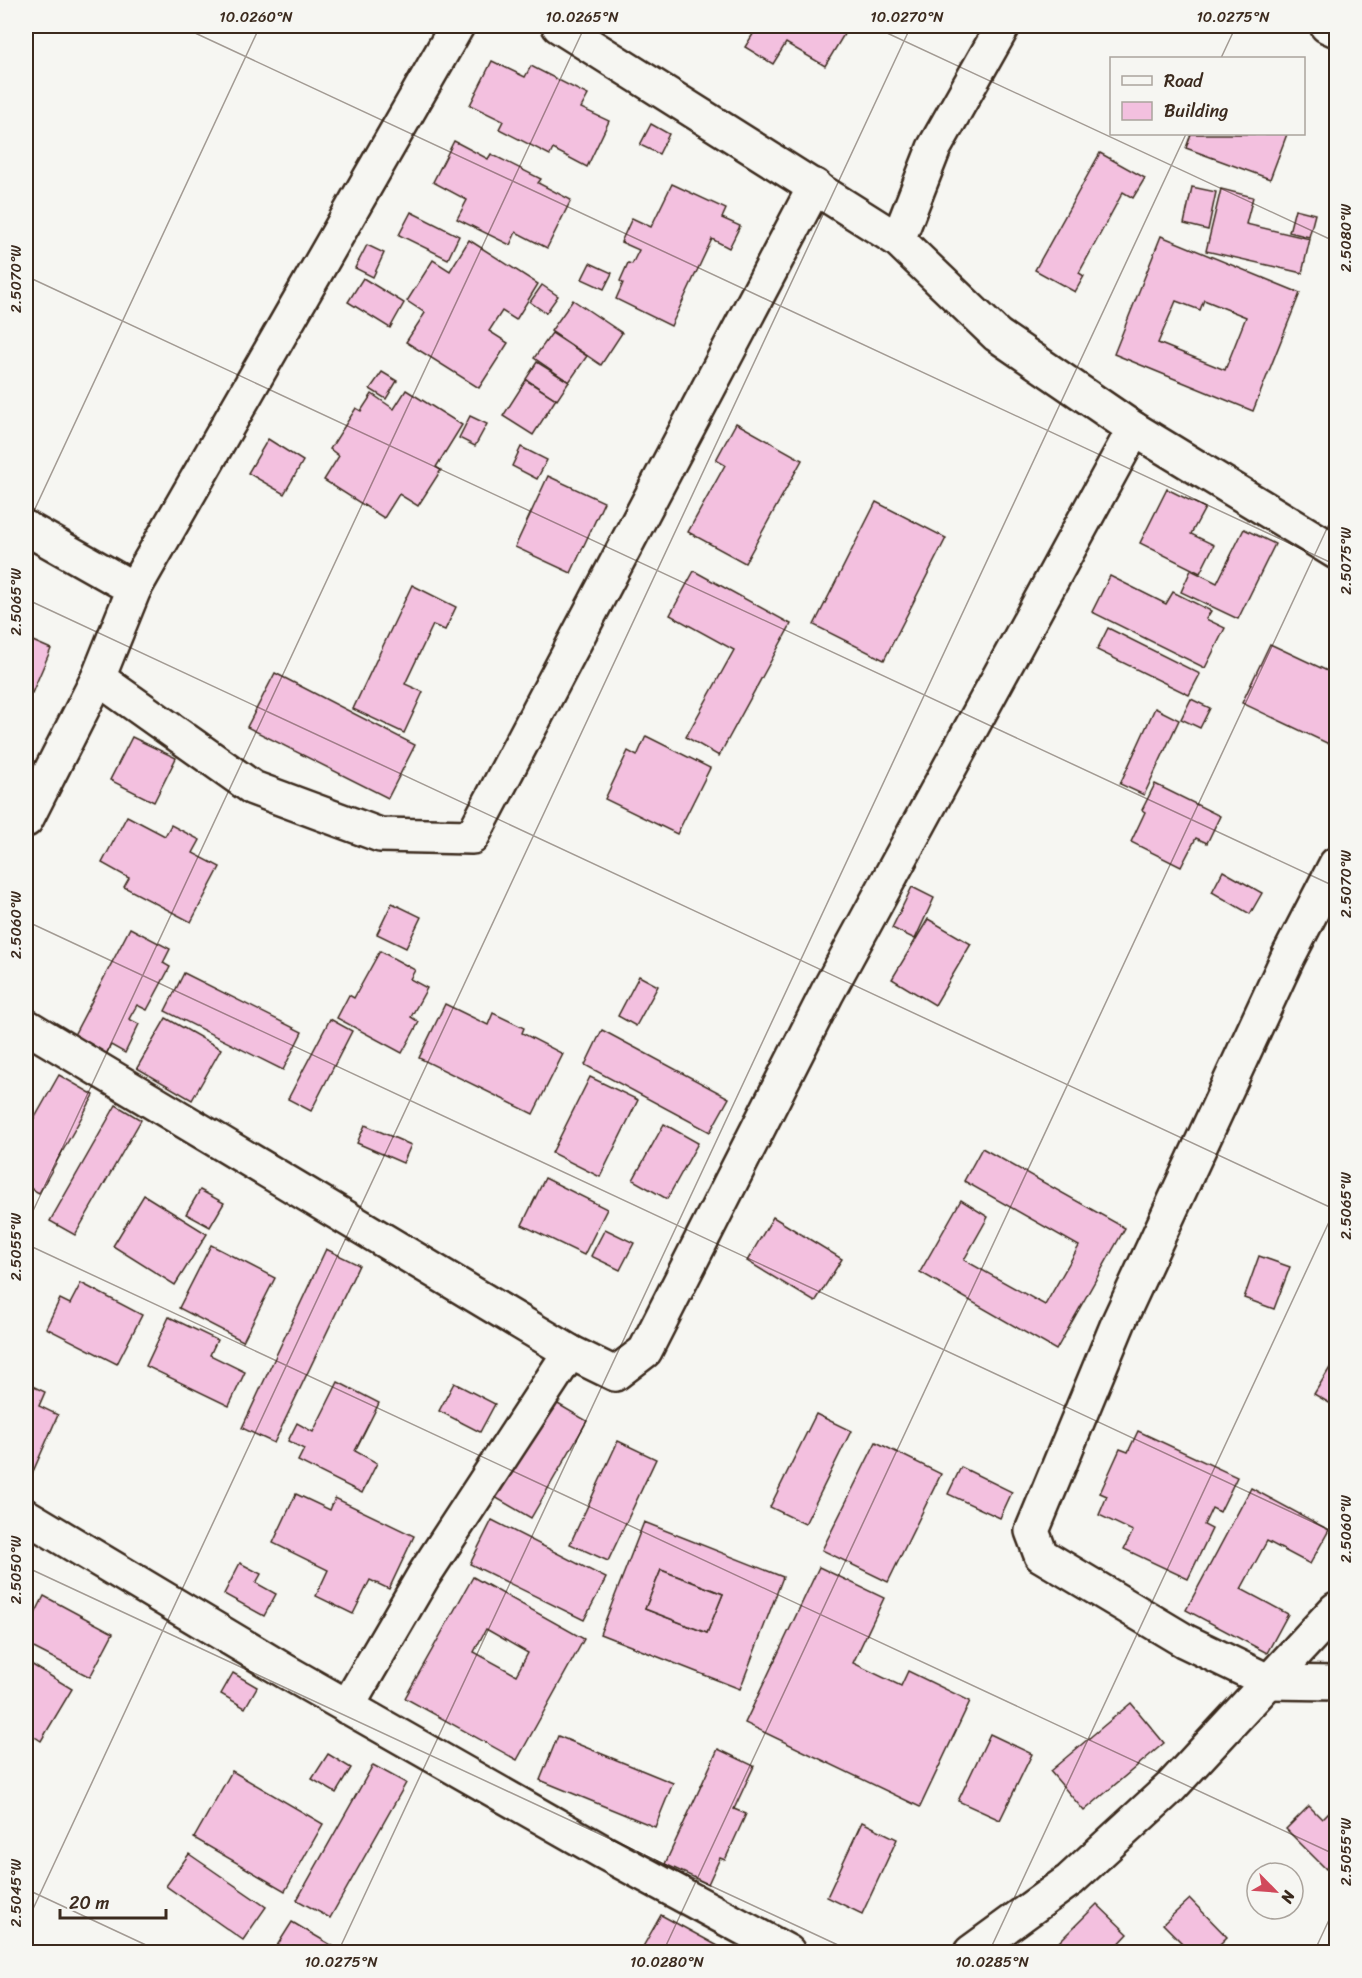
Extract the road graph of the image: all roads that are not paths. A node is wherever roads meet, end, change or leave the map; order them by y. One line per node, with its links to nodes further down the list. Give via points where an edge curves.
1 (457, 26): 11 (street)
2 (559, 26): 6 (street)
3 (1003, 26): 7 (street, via 934,148)
4 (1327, 26): 5 (street)
5 (1336, 30)
6 (815, 186): 7 (street); 12 (street, via 472,837 380,835 253,788)
7 (898, 240): 8 (street, via 997,335)
8 (1134, 429): 10 (street); 16 (street, via 827,993 645,1351 615,1374)
9 (26, 528): 11 (street)
10 (1336, 552)
11 (134, 589): 12 (street)
12 (98, 678): 13 (street)
13 (26, 820)
14 (1336, 864): 19 (street, via 1288,957 1119,1321 1032,1531 1041,1555 1185,1641)
15 (26, 1026): 16 (street)
16 (570, 1352): 21 (street, via 424,1575)
17 (26, 1516): 21 (street)
18 (1336, 1609): 19 (street)
19 (1270, 1682): 20 (street); 23 (street, via 1171,1787 1070,1880)
20 (1336, 1683)
21 (347, 1707): 22 (street)
22 (788, 1953)
23 (971, 1953)

